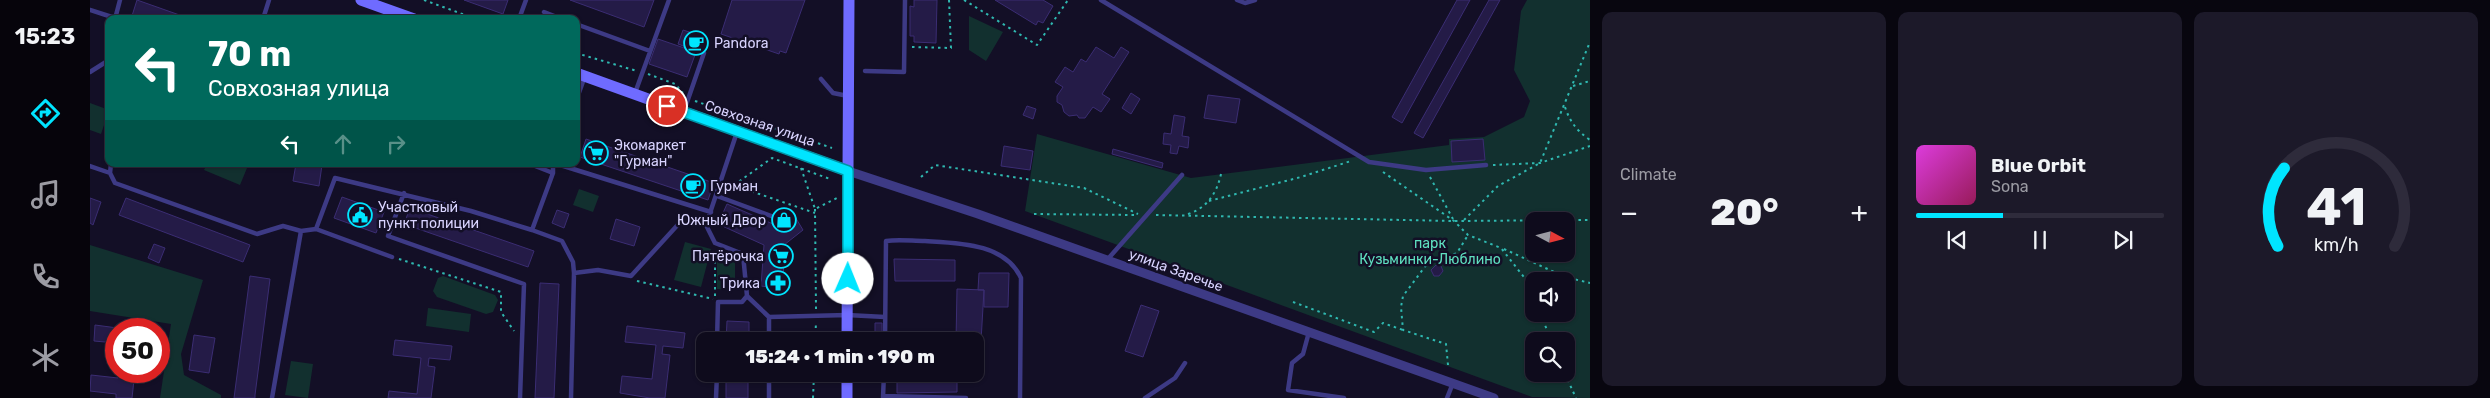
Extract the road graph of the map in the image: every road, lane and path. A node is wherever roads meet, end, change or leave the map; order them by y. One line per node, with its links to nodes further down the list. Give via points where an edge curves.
1 (120, 0): 19 (lane)
2 (269, 0): 20 (lane)
3 (361, 0): 15 (main road)
4 (424, 0): 22 (path)
5 (526, 0): 23 (lane)
6 (669, 0): 28 (lane)
7 (849, 0): 40 (main road)
8 (905, 0): 27 (lane)
9 (949, 0): 27 (path, via 951,48)
10 (964, 0): 11 (path, via 1037,45)
11 (1068, 0)
12 (1101, 0): 48 (lane)
13 (1237, 0): 14 (lane, via 1245,3)
14 (1255, 0)
15 (382, 4): 21 (main road)
16 (90, 10): 18 (lane)
17 (544, 12): 24 (lane)
18 (106, 15)
19 (116, 15)
20 (264, 15)
21 (405, 15)
22 (465, 15)
23 (520, 15)
24 (552, 15)
25 (580, 25): 28 (lane)
26 (1590, 42): 38 (path)
27 (904, 47): 32 (lane, via 904,72)
28 (650, 51): 34 (lane)
29 (704, 53): 41 (lane)
30 (580, 54): 34 (path)
31 (105, 63): 33 (lane)
32 (865, 71)
33 (90, 72)
34 (642, 73): 39 (lane); 41 (path, via 675,84)
35 (581, 75): 39 (main road, Совхозная улица)
36 (821, 79): 40 (lane, via 833,92)
37 (1590, 81): 38 (path)
38 (1572, 86): 42 (path)
39 (634, 95): 43 (main road, Совхозная улица)
40 (850, 97): 59 (main road)
41 (688, 99): 43 (lane); 47 (path)
42 (1565, 107): 45 (path, via 1574,126); 50 (path)
43 (684, 112): 44 (main road, Совхозная улица)
44 (737, 132): 59 (main road, Совхозная улица); 66 (lane)
45 (1590, 140)
46 (1590, 146): 50 (path)
47 (832, 148)
48 (1361, 158): 49 (lane); 71 (path)
49 (1369, 162): 58 (lane); 81 (path)
50 (1540, 163): 52 (path); 79 (path, via 1498,186)
51 (90, 166): 60 (lane)
52 (1486, 166): 58 (lane)
53 (111, 167): 60 (lane)
54 (538, 167): 61 (lane)
55 (554, 167): 61 (lane)
56 (565, 167): 73 (lane)
57 (801, 168): 65 (path); 67 (path, via 772,158); 72 (path)
58 (1426, 170): 81 (path)
59 (848, 171): 90 (street, улица Заречье); 98 (main road)
60 (110, 173): 85 (lane, via 115,183 257,234 283,226)
61 (553, 173): 84 (lane)
62 (1221, 174): 71 (path)
63 (1182, 175): 76 (lane)
64 (921, 177): 75 (path, via 935,165 1084,188 1140,215)
65 (830, 179)
66 (722, 181): 67 (path); 69 (lane)
67 (734, 185): 74 (path)
68 (404, 193): 83 (lane, via 335,178); 84 (lane); 109 (lane, via 388,236 524,284)
69 (716, 196): 73 (lane); 78 (lane)
70 (840, 196): 72 (path)
71 (1209, 201): 77 (path)
72 (815, 209): 74 (path)
73 (711, 212): 82 (lane)
74 (815, 213): 99 (path)
75 (1034, 214)
76 (1148, 215): 77 (path); 90 (lane)
77 (1186, 215): 81 (path)
78 (774, 216)
79 (1464, 220): 80 (path); 81 (path)
80 (1590, 220)
81 (1454, 221): 86 (path)
82 (706, 226): 87 (lane); 92 (lane, via 684,218)
83 (316, 229): 85 (lane); 89 (lane)
84 (532, 230): 91 (lane, via 562,241 573,262)
85 (301, 231): 120 (lane)
86 (1468, 234): 88 (path); 102 (path, via 1457,254 1428,264 1403,296)
87 (715, 243): 95 (lane, via 743,254); 96 (path)
88 (1502, 248): 93 (path); 94 (path, via 1565,278)
89 (392, 257): 109 (path, via 501,292 501,312)
90 (1106, 260): 108 (street, улица Заречье)
91 (574, 273): 92 (lane, via 598,270); 122 (lane)
92 (631, 276): 96 (path, via 631,280)
93 (1525, 278)
94 (1590, 283)
95 (747, 296): 96 (lane, via 742,302); 100 (lane)
96 (716, 301): 103 (lane)
97 (1293, 302): 102 (path, via 1374,332 1383,324)
98 (847, 315): 99 (lane); 101 (lane); 106 (main road)
99 (816, 316): 100 (lane); 105 (path)
100 (769, 317): 104 (lane)
101 (885, 317): 107 (lane); 128 (lane, via 886,241 964,243 988,250 1016,266 1021,278)
102 (1403, 330): 111 (path, via 1446,344)
103 (717, 332)
104 (769, 332)
105 (815, 332)
106 (847, 332)
107 (885, 332)
108 (1309, 332): 118 (street, улица Заречье); 130 (lane, via 1303,354 1292,363 1288,390)
109 (522, 342): 121 (lane)
110 (1186, 363): 129 (lane, via 1175,378)
111 (1448, 365)
112 (717, 382): 123 (lane)
113 (769, 382): 124 (lane)
114 (814, 382): 125 (path)
115 (847, 382): 126 (main road)
116 (884, 382): 119 (lane)
117 (1569, 382): 133 (path)
118 (1453, 383): 131 (lane); 132 (street, улица Заречье)
119 (883, 397): 127 (lane)
120 (272, 398)
121 (520, 398)
122 (571, 398)
123 (716, 398)
124 (769, 398)
125 (813, 398)
126 (847, 398)
127 (966, 398)
128 (1020, 398)
129 (1145, 398)
130 (1344, 398)
131 (1448, 398)
132 (1494, 398)
133 (1576, 398)

